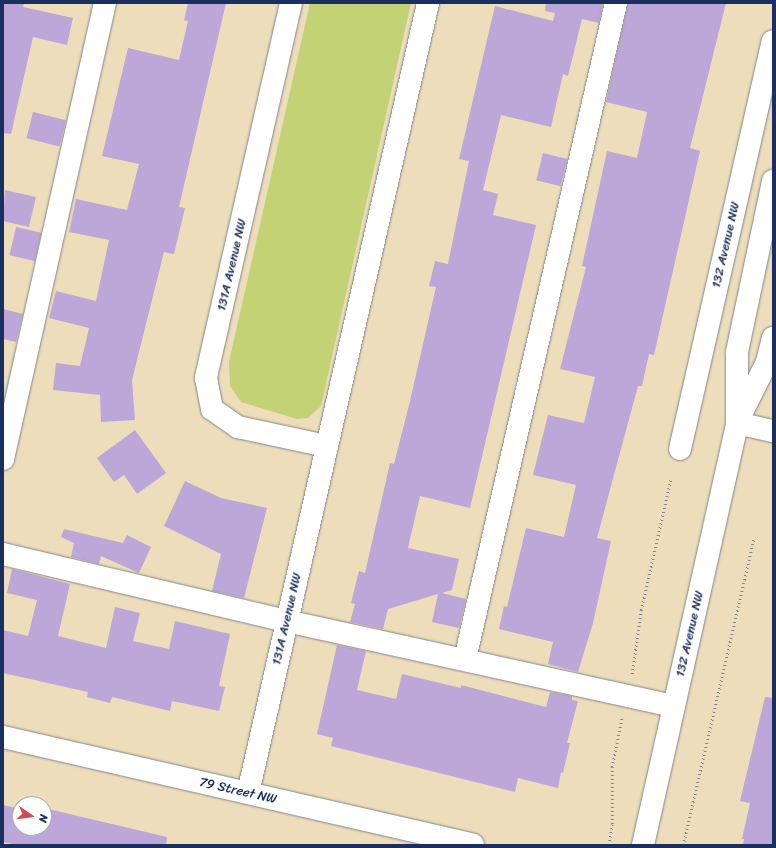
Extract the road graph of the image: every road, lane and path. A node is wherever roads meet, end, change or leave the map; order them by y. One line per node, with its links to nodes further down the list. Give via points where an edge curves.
1 (105, 3): 12 (street)
2 (291, 3): 10 (street, 131A Avenue NW, via 206,378 212,409 238,427)
3 (428, 3): 10 (street, 131A Avenue NW)
4 (616, 3): 17 (street)
5 (773, 41): 11 (street, 132 Avenue NW)
6 (773, 181): 8 (street, 132 Avenue NW, via 737,352)
7 (773, 338): 8 (street, 132 Avenue NW, via 768,362)
8 (737, 423): 9 (street); 19 (street, 132 Avenue NW)
9 (773, 431)
10 (326, 446): 16 (street, 131A Avenue NW)
11 (680, 449)
12 (3, 459)
13 (671, 478): 18 (path, via 641,610 638,645)
14 (754, 537): 25 (path)
15 (3, 554): 16 (street)
16 (286, 621): 17 (street); 21 (street, 131A Avenue NW)
17 (465, 659): 18 (street)
18 (628, 695): 19 (street); 23 (path, via 612,767 612,824)
19 (674, 706): 24 (street, 132 Avenue NW)
20 (3, 737): 21 (street, 79 Street NW)
21 (248, 793): 22 (street, 79 Street NW)
22 (473, 845)
23 (609, 845)
24 (643, 845)
25 (684, 845)

